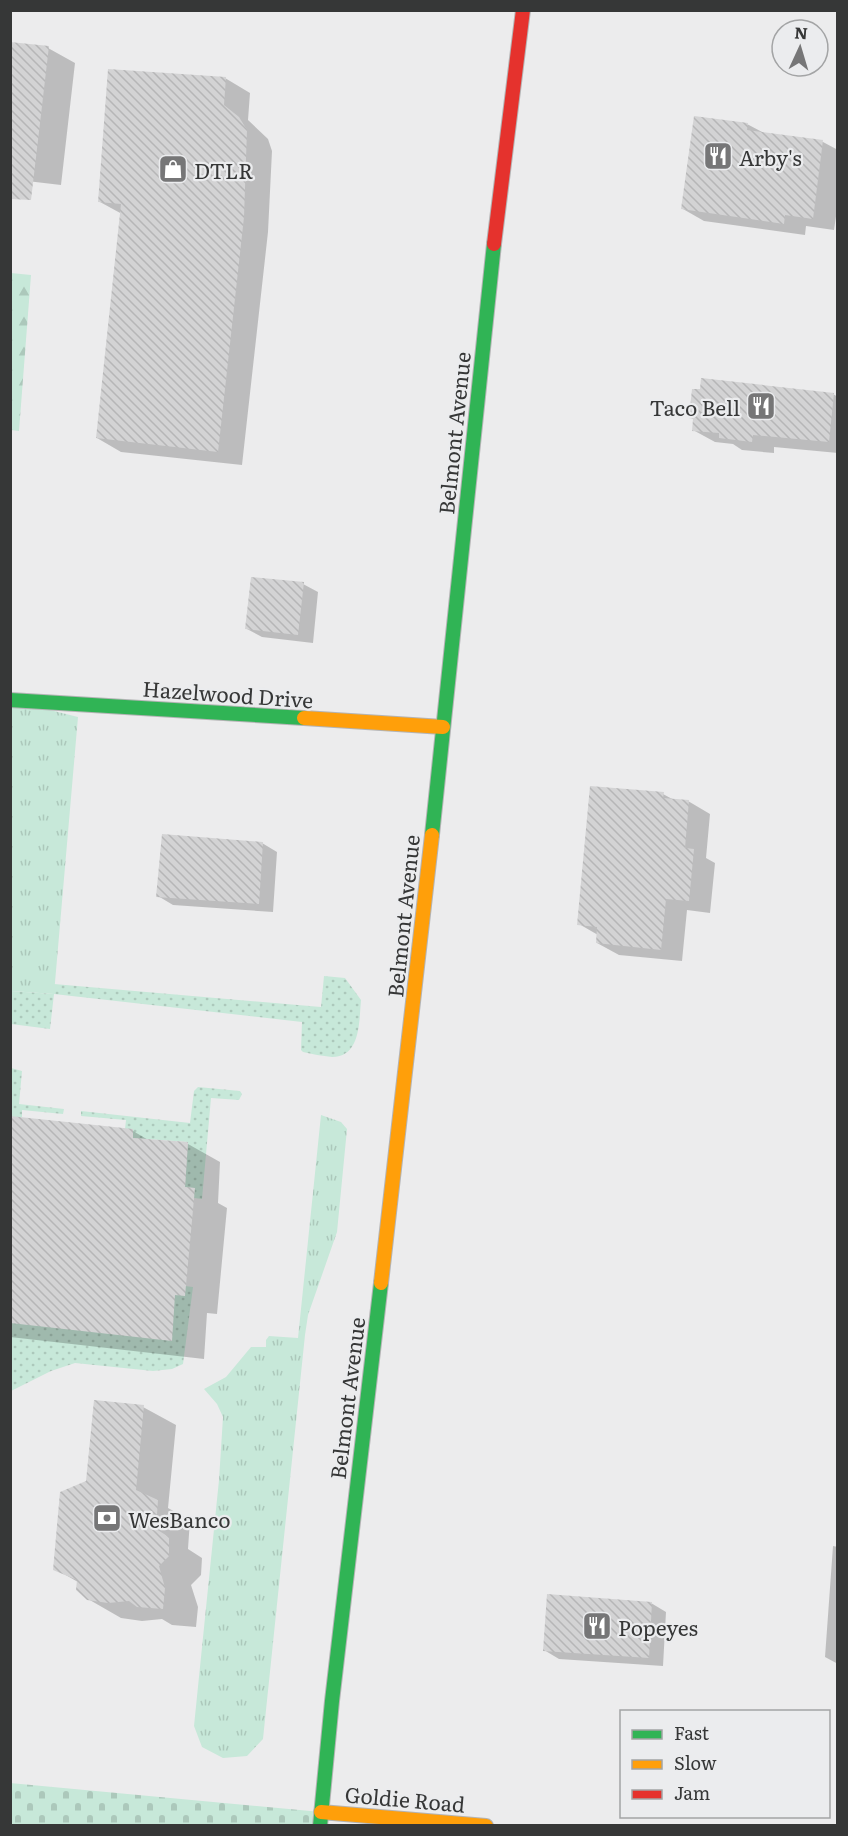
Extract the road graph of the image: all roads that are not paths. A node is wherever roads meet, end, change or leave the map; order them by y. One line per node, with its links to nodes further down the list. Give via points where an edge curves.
1 (523, 10): 3 (main road, Belmont Avenue, via 501,177)
2 (10, 700): 3 (main road, Hazelwood Drive)
3 (443, 727): 4 (main road, Belmont Avenue)
4 (321, 1819): 5 (main road, Goldie Road)
5 (486, 1826)

